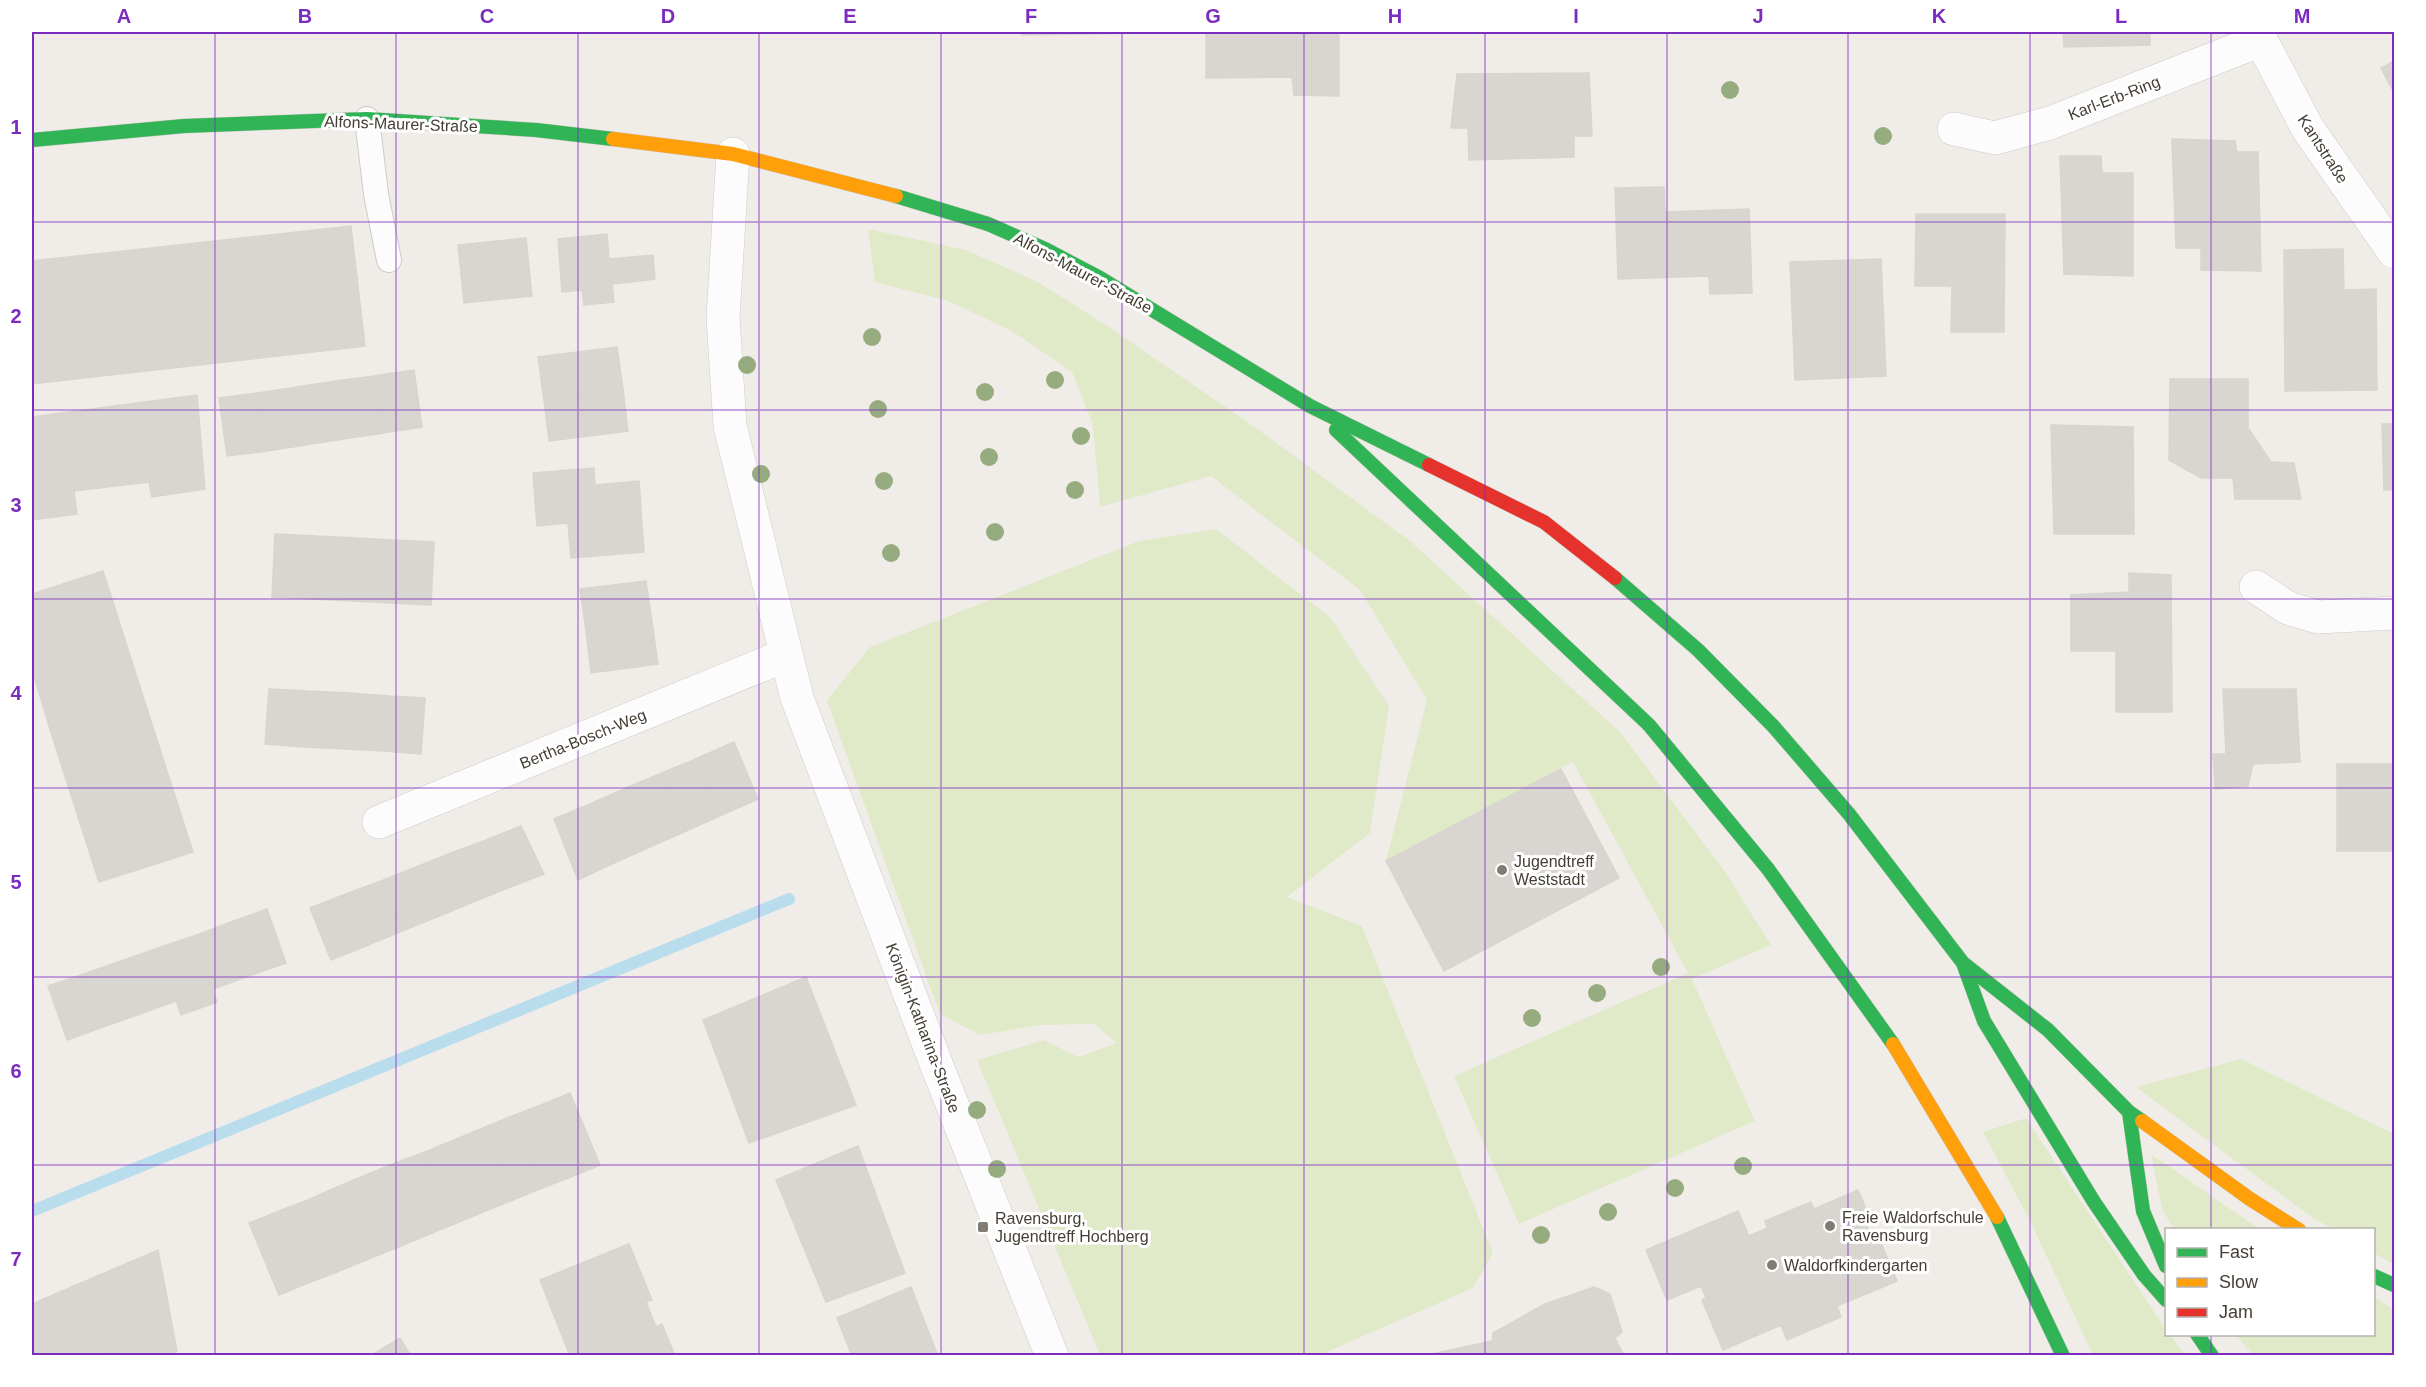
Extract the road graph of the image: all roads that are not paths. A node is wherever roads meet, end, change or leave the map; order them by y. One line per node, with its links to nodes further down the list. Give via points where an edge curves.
1 (2261, 36): 3 (street, Karl-Erb-Ring, via 2050,123 1995,138); 6 (street, Kantstraße, via 2308,129)
2 (367, 119): 4 (street, Alfons-Maurer-Straße, via 184,126); 5 (street, Alfons-Maurer-Straße, via 536,130); 7 (lane)
3 (1954, 129)
4 (32, 140)
5 (733, 154): 8 (street, Alfons-Maurer-Straße, via 873,189 988,224 1100,278); 11 (street, via 723,318 730,426)
6 (2394, 252)
7 (389, 260)
8 (1310, 406): 13 (street, via 1544,522 1635,594 1698,650 1774,727 1850,814); 22 (street, via 1649,725 1768,869 1908,1065 2005,1231)
9 (2256, 587): 10 (street, via 2288,608 2318,617)
10 (2394, 613)
11 (786, 655): 12 (street, Bertha-Bosch-Weg); 21 (street, Königin-Katharina-Straße, via 797,698)
12 (379, 822)
13 (1964, 963): 14 (street, via 2048,1030); 19 (street, via 1984,1021 2094,1202)
14 (2129, 1112): 15 (street); 16 (street, via 2143,1211)
15 (2296, 1228)
16 (2165, 1264)
17 (2375, 1277): 18 (street)
18 (2394, 1285)
19 (2165, 1299)
20 (2198, 1336): 23 (street)
21 (1052, 1356)
22 (2063, 1356)
23 (2212, 1356)

